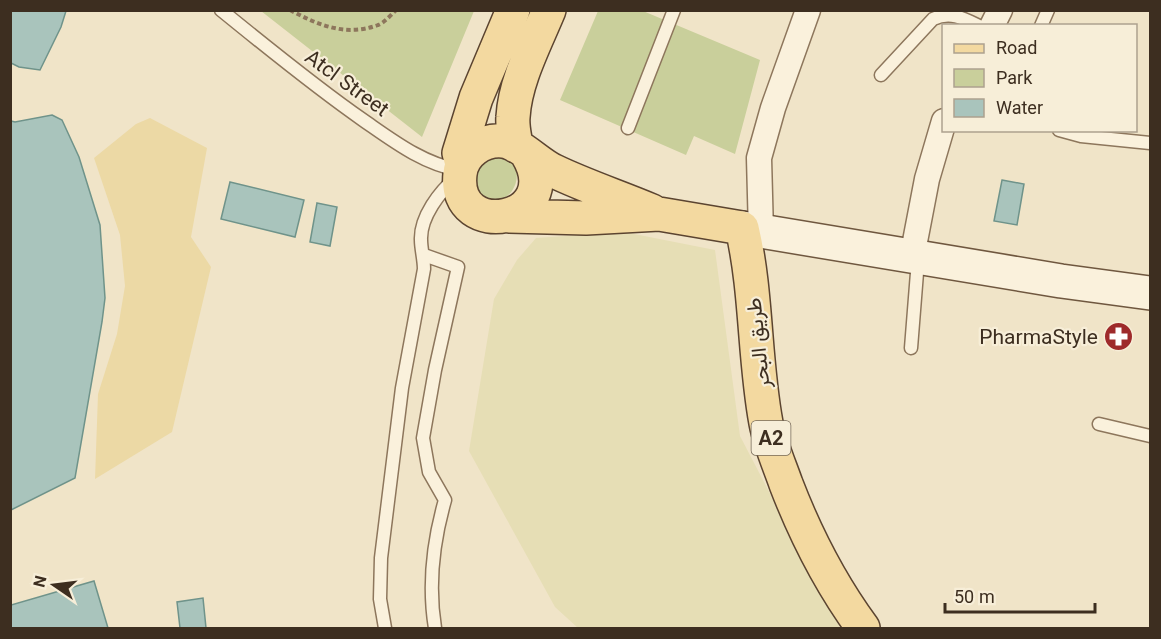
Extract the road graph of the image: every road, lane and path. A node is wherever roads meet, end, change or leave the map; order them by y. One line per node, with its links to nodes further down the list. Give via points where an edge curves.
1 (221, 10): 19 (lane, Atcl Street, via 322,91 402,147 442,167)
2 (290, 10): 3 (path, via 319,26 345,31 379,25)
3 (396, 10)
4 (513, 10): 19 (main road, via 476,98 459,153)
5 (549, 10): 18 (main road, via 515,99 512,120)
6 (674, 10): 14 (lane)
7 (808, 10): 22 (street, via 759,158)
8 (1000, 10): 11 (street)
9 (1048, 10): 12 (lane)
10 (975, 24): 13 (lane, via 955,15 933,19)
11 (993, 24)
12 (1042, 24)
13 (881, 75)
14 (628, 128)
15 (942, 128): 24 (street, via 927,179)
16 (1066, 132): 17 (lane)
17 (1150, 143)
18 (522, 150): 19 (main road, via 504,141 485,143 469,153); 20 (main road, via 551,170); 21 (main road, via 533,165 534,190 529,201)
19 (460, 170): 21 (main road, via 460,188 474,209 497,218); 23 (lane, via 427,217 421,240)
20 (659, 214): 21 (main road, via 586,219); 22 (main road)
21 (509, 216)
22 (751, 230): 24 (main road); 31 (main road, طريق البحر / A2, via 758,361 766,424 809,541)
23 (424, 255): 29 (lane, via 402,388 381,558 380,599); 30 (lane, via 458,267 423,438 429,472 445,500 432,565)
24 (915, 257): 25 (main road); 26 (lane)
25 (1150, 293)
26 (911, 348)
27 (1099, 424): 28 (lane)
28 (1150, 436)
29 (385, 628)
30 (435, 628)
31 (862, 628)

